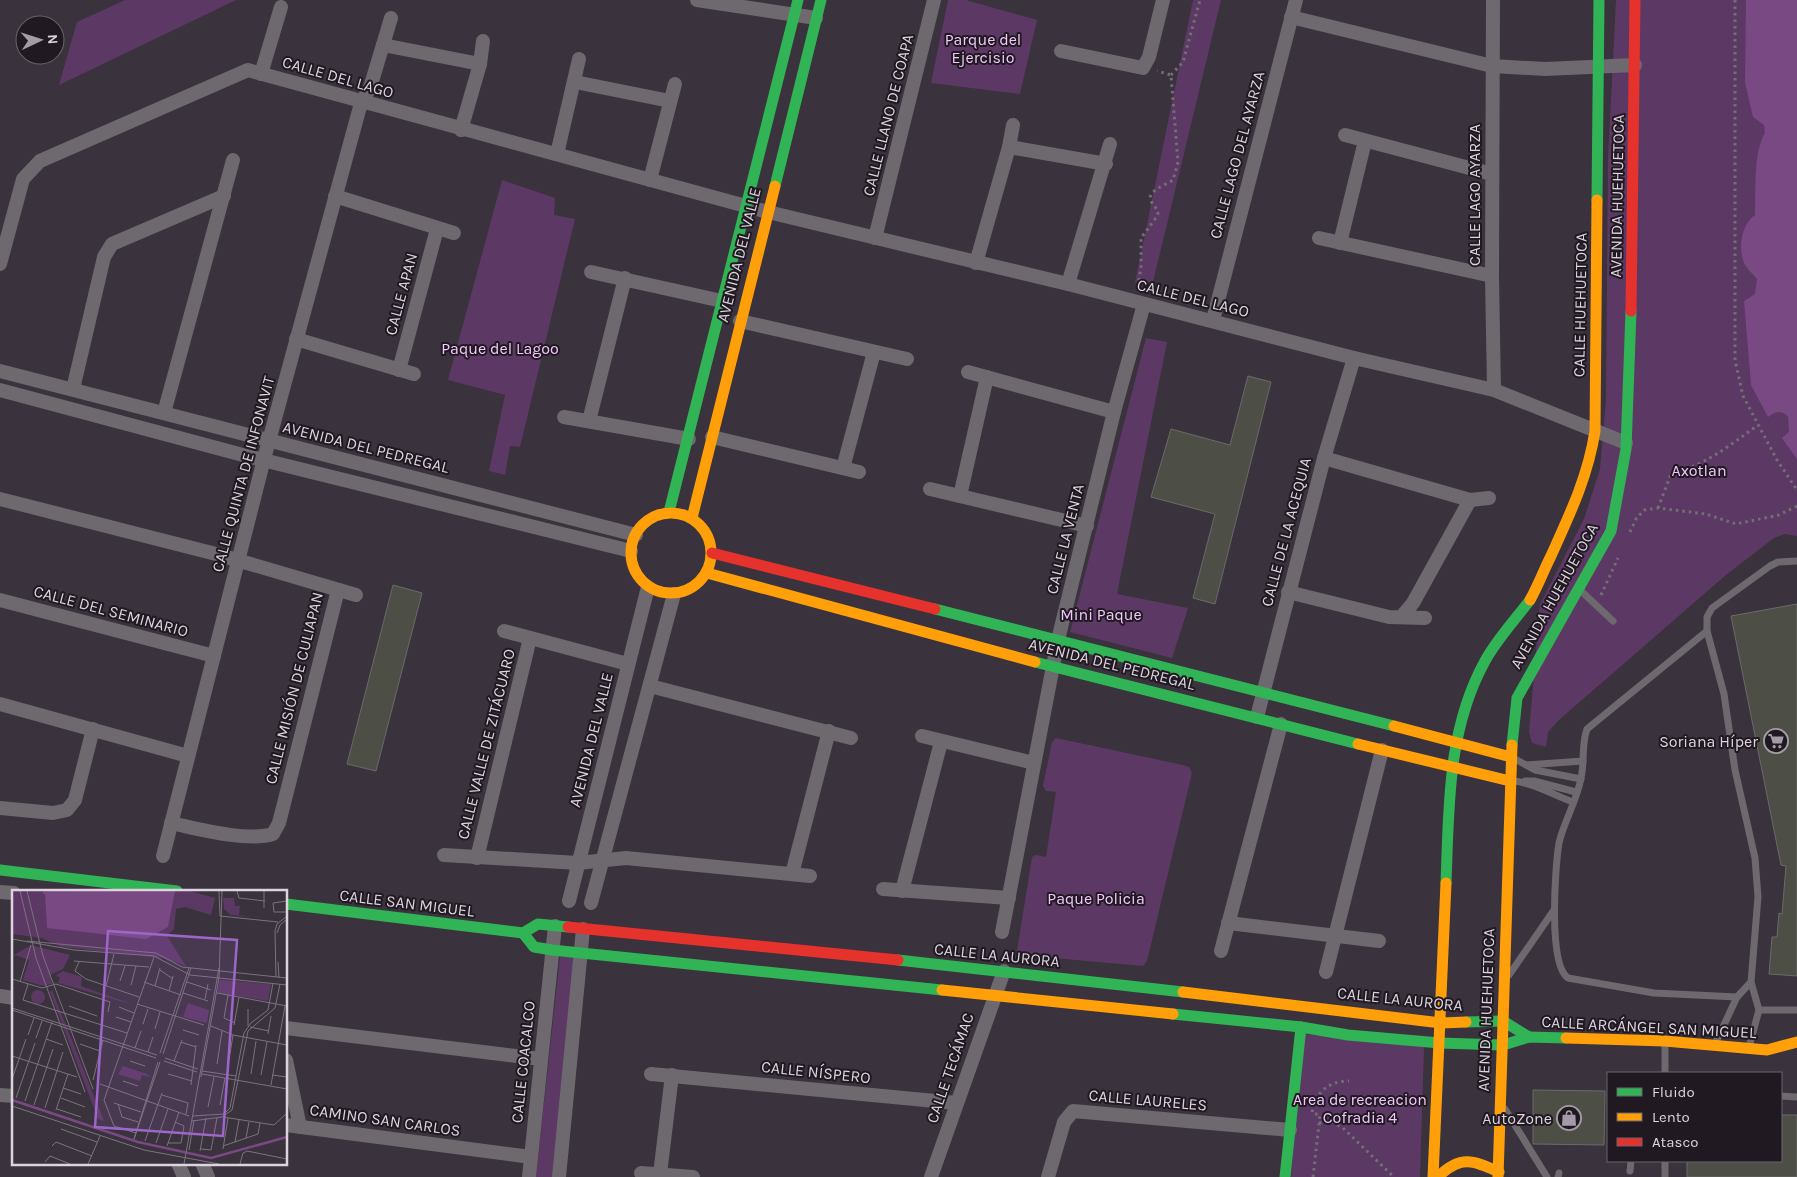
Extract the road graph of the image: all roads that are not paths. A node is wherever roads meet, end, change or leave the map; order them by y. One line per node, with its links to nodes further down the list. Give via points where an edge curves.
1 (697, 0): 11 (street)
2 (798, 0): 11 (street, AVENIDA DEL VALLE)
3 (821, 0): 14 (street, AVENIDA DEL VALLE)
4 (934, 0): 45 (street, CALLE LLANO DE COAPA)
5 (1163, 0): 17 (street, via 1149,57 1143,68)
6 (1296, 0): 12 (street, CALLE LAGO DEL AYARZA)
7 (1493, 0): 21 (street, CALLE LAGO AYARZA)
8 (1599, 0): 22 (street, CALLE HUEHUETOCA)
9 (1636, 0): 20 (street, AVENIDA HUEHUETOCA)
10 (281, 7): 23 (street)
11 (794, 15): 14 (street); 41 (street, AVENIDA DEL VALLE)
12 (1292, 17): 21 (street); 56 (street, CALLE LAGO DEL AYARZA)
13 (392, 18): 16 (street, CALLE QUINTA DE INFONAVIT)
14 (816, 18): 42 (street, AVENIDA DEL VALLE)
15 (483, 41): 19 (street)
16 (383, 45): 19 (street); 27 (street, CALLE QUINTA DE INFONAVIT, via 370,88)
17 (1061, 51)
18 (578, 59): 24 (street)
19 (480, 64): 29 (street)
20 (1635, 65): 22 (street); 78 (street, AVENIDA HUEHUETOCA)
21 (1492, 66): 22 (street); 37 (street, CALLE LAGO AYARZA)
22 (1599, 68): 74 (street, CALLE HUEHUETOCA)
23 (261, 74): 27 (street, CALLE DEL LAGO); 49 (street, CALLE DEL LAGO, via 248,70 40,161 22,179)
24 (574, 82): 26 (street); 34 (street)
25 (675, 84): 26 (street)
26 (670, 101): 38 (street)
27 (361, 103): 29 (street, CALLE DEL LAGO); 40 (street, CALLE QUINTA DE INFONAVIT)
28 (1013, 125): 33 (street)
29 (461, 130): 34 (street, CALLE DEL LAGO)
30 (1345, 135): 31 (street)
31 (1364, 141): 37 (street); 47 (street)
32 (1110, 144): 36 (street)
33 (1009, 147): 36 (street); 48 (street)
34 (557, 154): 38 (street, CALLE DEL LAGO)
35 (233, 160): 39 (street)
36 (1106, 164): 53 (street)
37 (1492, 174): 51 (street, CALLE LAGO AYARZA)
38 (650, 180): 41 (street, CALLE DEL LAGO)
39 (224, 196): 67 (street, via 112,244 104,258); 71 (street)
40 (335, 196): 43 (street); 58 (street, CALLE QUINTA DE INFONAVIT)
41 (746, 206): 42 (street, CALLE DEL LAGO); 54 (street, AVENIDA DEL VALLE)
42 (768, 212): 45 (street, CALLE DEL LAGO); 57 (street, AVENIDA DEL VALLE)
43 (437, 229): 44 (street); 62 (street, CALLE APAN)
44 (454, 233)
45 (875, 238): 48 (street, CALLE DEL LAGO)
46 (1319, 238): 47 (street)
47 (1340, 243): 51 (street)
48 (976, 263): 53 (street, CALLE DEL LAGO)
49 (0, 264)
50 (591, 272): 52 (street)
51 (1492, 276): 69 (street, CALLE LAGO AYARZA)
52 (624, 278): 54 (street); 73 (street)
53 (1068, 284): 55 (street, CALLE DEL LAGO)
54 (722, 301): 76 (street, AVENIDA DEL VALLE)
55 (1140, 303): 56 (street, CALLE DEL LAGO); 70 (street, CALLE LA VENTA)
56 (1213, 320): 60 (street, CALLE DEL LAGO)
57 (740, 321): 59 (street); 75 (street, AVENIDA DEL VALLE)
58 (296, 339): 62 (street); 77 (street, CALLE QUINTA DE INFONAVIT)
59 (874, 352): 61 (street); 81 (street)
60 (1354, 358): 69 (street, CALLE DEL LAGO); 79 (street, CALLE DE LA ACEQUIA)
61 (907, 359)
62 (399, 370): 65 (street)
63 (0, 371): 67 (street, AVENIDA DEL PEDREGAL)
64 (968, 372): 66 (street)
65 (414, 374)
66 (987, 377): 70 (street); 84 (street)
67 (73, 389): 71 (street, AVENIDA DEL PEDREGAL)
68 (0, 390): 80 (street)
69 (1494, 390): 74 (street, CALLE DEL LAGO)
70 (1114, 412): 90 (street, CALLE LA VENTA)
71 (164, 413): 77 (street, AVENIDA DEL PEDREGAL)
72 (564, 417): 73 (street)
73 (589, 421): 76 (street)
74 (1595, 431): 78 (street, CALLE DEL LAGO); 103 (street, CALLE HUEHUETOCA, via 1592,455 1573,514)
75 (712, 437): 81 (street); 89 (street, AVENIDA DEL VALLE)
76 (688, 439): 88 (street, AVENIDA DEL VALLE)
77 (269, 440): 80 (street, CALLE QUINTA DE INFONAVIT); 91 (street, AVENIDA DEL PEDREGAL)
78 (1626, 443): 98 (street, AVENIDA HUEHUETOCA, via 1611,531)
79 (1324, 458): 87 (street); 100 (street, CALLE DE LA ACEQUIA)
80 (264, 459): 92 (street); 94 (street, CALLE QUINTA DE INFONAVIT)
81 (843, 468): 82 (street)
82 (859, 472)
83 (930, 489): 84 (street)
84 (960, 496): 90 (street)
85 (1489, 498): 87 (street)
86 (0, 499): 94 (street, CALLE MISIÓN DE CULIAPAN)
87 (1470, 500): 105 (street, via 1413,603)
88 (669, 512): 89 (street); 91 (street, via 651,518)
89 (692, 518): 93 (street, via 706,533)
90 (1087, 526): 111 (street, CALLE LA VENTA)
91 (636, 535): 92 (street)
92 (631, 550): 97 (street, via 635,571)
93 (712, 553): 96 (street); 111 (street, AVENIDA DEL PEDREGAL)
94 (238, 561): 99 (street, CALLE MISIÓN DE CULIAPAN); 112 (street, CALLE QUINTA DE INFONAVIT)
95 (1797, 561): 109 (lane, via 1770,566 1712,608 1707,617)
96 (707, 573): 101 (street, via 699,584); 114 (street, AVENIDA DEL PEDREGAL)
97 (648, 587): 101 (street); 113 (street, AVENIDA DEL VALLE)
98 (1578, 589): 107 (lane); 128 (street, AVENIDA HUEHUETOCA, via 1517,698)
99 (338, 590): 102 (street); 139 (street, CALLE MISIÓN DE CULIAPAN, via 279,823 273,834 262,838)
100 (1288, 592): 105 (street, via 1389,617); 116 (street, CALLE DE LA ACEQUIA)
101 (674, 594): 115 (street)
102 (356, 595)
103 (1531, 597): 125 (street, AVENIDA HUEHUETOCA, via 1486,658 1475,680)
104 (0, 600): 112 (street, CALLE DEL SEMINARIO)
105 (1402, 616): 106 (street)
106 (1425, 618)
107 (1613, 621)
108 (504, 631): 110 (street, CALLE VALLE DE ZITÁCUARO)
109 (1707, 631): 129 (lane, via 1587,729 1582,742); 169 (lane, via 1724,694 1734,770 1756,858 1758,897)
110 (530, 638): 113 (street, CALLE VALLE DE ZITÁCUARO); 142 (street, CALLE VALLE DE ZITÁCUARO)
111 (1058, 640): 114 (street, CALLE LA VENTA); 116 (street, AVENIDA DEL PEDREGAL)
112 (214, 656): 127 (street, CALLE QUINTA DE INFONAVIT)
113 (628, 664): 144 (street, AVENIDA DEL VALLE)
114 (1053, 667): 118 (street, AVENIDA DEL PEDREGAL); 130 (street, CALLE LA VENTA)
115 (650, 686): 121 (street); 143 (street)
116 (1264, 691): 118 (street, CALLE DE LA ACEQUIA); 125 (street, AVENIDA DEL PEDREGAL)
117 (0, 704): 120 (street)
118 (1257, 717): 119 (street, AVENIDA DEL PEDREGAL)
119 (1281, 724): 126 (street, AVENIDA DEL PEDREGAL); 157 (street)
120 (93, 728): 127 (street); 138 (street, via 75,800 67,810 53,814)
121 (829, 731): 123 (street); 146 (street)
122 (922, 736): 124 (street)
123 (851, 738)
124 (941, 742): 130 (street); 151 (street)
125 (1455, 743): 128 (street, AVENIDA DEL PEDREGAL); 132 (street, AVENIDA HUEHUETOCA)
126 (1382, 750): 132 (street, AVENIDA DEL PEDREGAL); 162 (street)
127 (188, 756): 139 (street, CALLE QUINTA DE INFONAVIT)
128 (1511, 757): 131 (lane); 134 (street, AVENIDA HUEHUETOCA)
129 (1583, 761): 131 (lane); 133 (lane)
130 (1034, 763): 152 (street, CALLE LA VENTA)
131 (1526, 765): 133 (lane, via 1535,770)
132 (1451, 768): 134 (street, AVENIDA DEL PEDREGAL); 176 (street, AVENIDA HUEHUETOCA)
133 (1581, 779): 136 (lane)
134 (1510, 781): 135 (lane); 170 (street, AVENIDA HUEHUETOCA)
135 (1524, 781): 136 (lane); 137 (lane)
136 (1576, 792): 137 (lane)
137 (1573, 802): 156 (lane, via 1559,845)
138 (0, 808)
139 (171, 823): 141 (street, CALLE QUINTA DE INFONAVIT)
140 (444, 855): 142 (street, CALLE VALLE DE ZITÁCUARO)
141 (163, 856)
142 (477, 858): 144 (street, CALLE VALLE DE ZITÁCUARO)
143 (602, 860): 144 (street, CALLE VALLE DE ZITÁCUARO); 146 (street, CALLE VALLE DE ZITÁCUARO, via 626,858); 154 (street)
144 (578, 864): 153 (street, AVENIDA DEL VALLE)
145 (0, 870): 148 (street)
146 (792, 874): 147 (street, CALLE VALLE DE ZITÁCUARO)
147 (810, 876)
148 (117, 887): 150 (street)
149 (883, 889): 151 (street)
150 (158, 890)
151 (902, 890): 152 (street)
152 (1009, 898): 160 (street, CALLE LA VENTA)
153 (569, 901)
154 (591, 903)
155 (288, 904): 161 (street, CALLE SAN MIGUEL)
156 (1554, 909): 170 (lane); 172 (lane, via 1554,936 1566,977 1654,993)
157 (1228, 923): 162 (street); 165 (street)
158 (555, 926): 159 (street, CALLE LA AURORA); 161 (street, CALLE SAN MIGUEL, via 538,924); 164 (street, CALLE COACALCO)
159 (583, 929): 166 (street); 167 (street, CALLE LA AURORA)
160 (1002, 932)
161 (523, 933): 164 (street, via 534,947)
162 (1336, 937): 163 (street); 168 (street)
163 (1379, 941)
164 (552, 950): 166 (street); 186 (street, CALLE COACALCO)
165 (1221, 951)
166 (582, 952): 171 (street); 211 (street)
167 (1004, 971): 171 (street, CALLE TECÁMAC); 176 (street, CALLE LA AURORA)
168 (1326, 972)
169 (1751, 982): 172 (lane); 173 (lane)
170 (1503, 984): 175 (street, AVENIDA HUEHUETOCA)
171 (995, 995): 177 (street); 194 (street, CALLE TECÁMAC)
172 (1737, 997): 184 (lane)
173 (1759, 1010): 174 (lane); 185 (lane)
174 (1797, 1010)
175 (1503, 1021): 176 (street, CALLE LA AURORA); 179 (street); 183 (street, AVENIDA HUEHUETOCA)
176 (1441, 1022): 182 (street, AVENIDA HUEHUETOCA)
177 (1301, 1026): 182 (street, via 1348,1035); 196 (street)
178 (288, 1028): 186 (street)
179 (1528, 1036): 180 (street, CALLE ARCÁNGEL SAN MIGUEL); 183 (street)
180 (1665, 1041): 184 (street, CALLE ARCÁNGEL SAN MIGUEL); 187 (lane)
181 (1797, 1042): 185 (street, CALLE ARCÁNGEL SAN MIGUEL, via 1767,1050)
182 (1440, 1043): 183 (street); 216 (street, AVENIDA HUEHUETOCA)
183 (1503, 1045): 193 (street, AVENIDA HUEHUETOCA)
184 (1714, 1045): 185 (street, CALLE ARCÁNGEL SAN MIGUEL)
185 (1748, 1050)
186 (541, 1059): 197 (street, CALLE COACALCO)
187 (1664, 1072)
188 (652, 1074): 189 (street, CALLE NÍSPERO)
189 (672, 1075): 194 (street, CALLE NÍSPERO); 205 (street)
190 (288, 1079): 195 (street, CAMINO SAN CARLOS)
191 (1782, 1096): 192 (lane)
192 (1797, 1097)
193 (1500, 1102): 206 (street, AVENIDA HUEHUETOCA); 218 (lane)
194 (956, 1103): 213 (street, CALLE TECÁMAC)
195 (293, 1126): 197 (street, CAMINO SAN CARLOS)
196 (1290, 1130): 214 (street, CALLE LAURELES, via 1073,1111 1064,1122); 215 (street)
197 (531, 1157): 210 (street, CALLE COACALCO)
198 (1631, 1162): 203 (lane)
199 (1665, 1162): 219 (lane)
200 (172, 1164): 207 (street)
201 (178, 1164): 208 (street)
202 (202, 1164): 209 (street)
203 (1630, 1171)
204 (641, 1173): 205 (street)
205 (660, 1174): 212 (street)
206 (1499, 1174): 217 (street, via 1466,1160 1448,1165)
207 (171, 1177)
208 (184, 1177)
209 (208, 1177)
210 (529, 1177)
211 (559, 1177)
212 (692, 1177)
213 (931, 1177)
214 (1048, 1177)
215 (1285, 1177)
216 (1433, 1177)
217 (1438, 1177)
218 (1547, 1177)
219 (1665, 1177)

